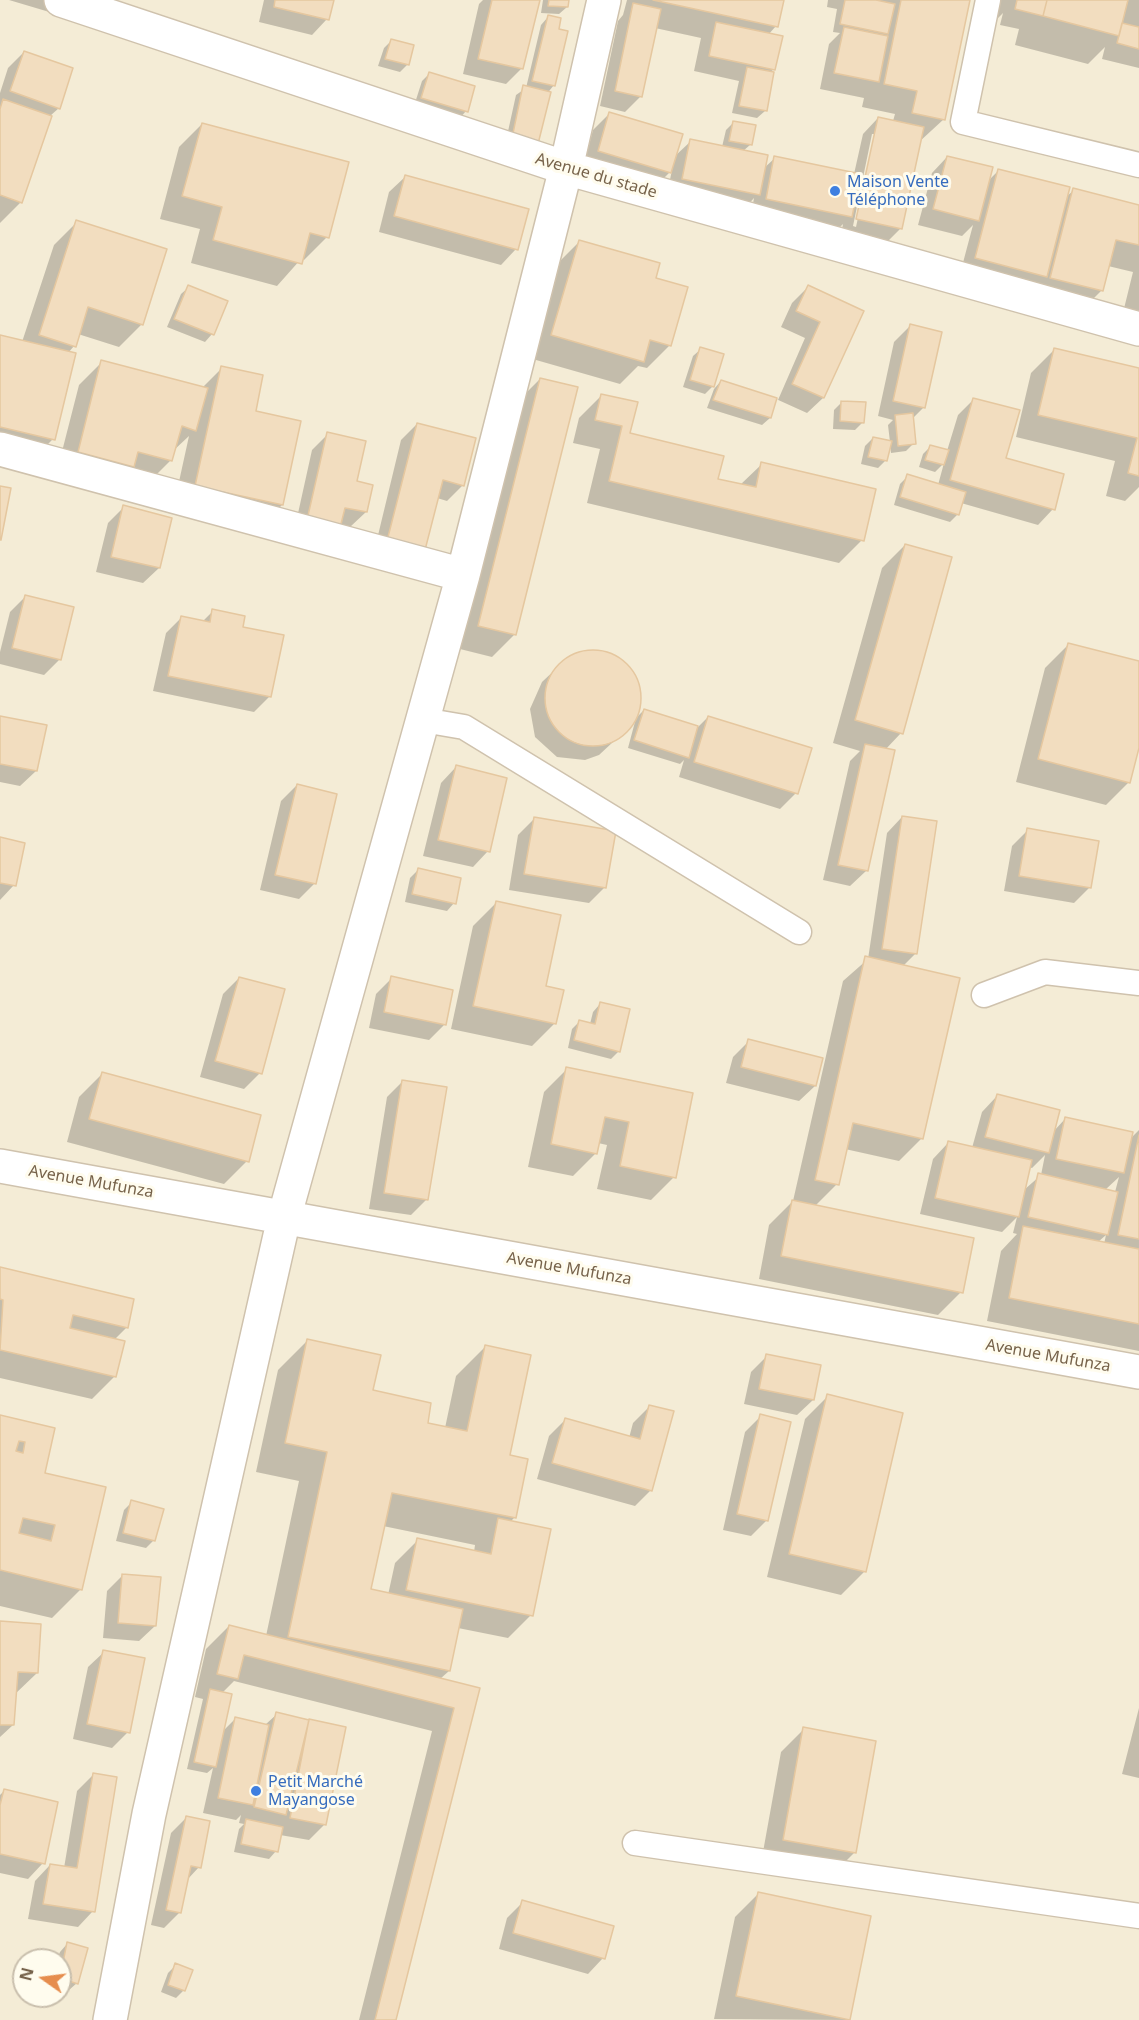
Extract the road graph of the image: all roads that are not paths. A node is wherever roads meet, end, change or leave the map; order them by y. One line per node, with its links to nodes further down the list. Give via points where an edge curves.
1 (61, 0): 5 (street, Avenue du stade)
2 (604, 0): 5 (street)
3 (988, 0): 4 (lane, via 963,122)
4 (1139, 165)
5 (566, 168): 6 (street, Avenue du stade); 8 (street)
6 (1139, 329)
7 (0, 449): 8 (street)
8 (463, 574): 9 (street)
9 (423, 720): 10 (lane, via 464,727); 14 (street)
10 (799, 932)
11 (1139, 983): 12 (lane, via 1045,972)
12 (984, 995)
13 (0, 1166): 14 (street, Avenue Mufunza)
14 (284, 1218): 15 (street, Avenue Mufunza); 18 (street, via 149,1814)
15 (1139, 1372)
16 (635, 1843): 17 (lane)
17 (1139, 1916)
18 (110, 2020)

